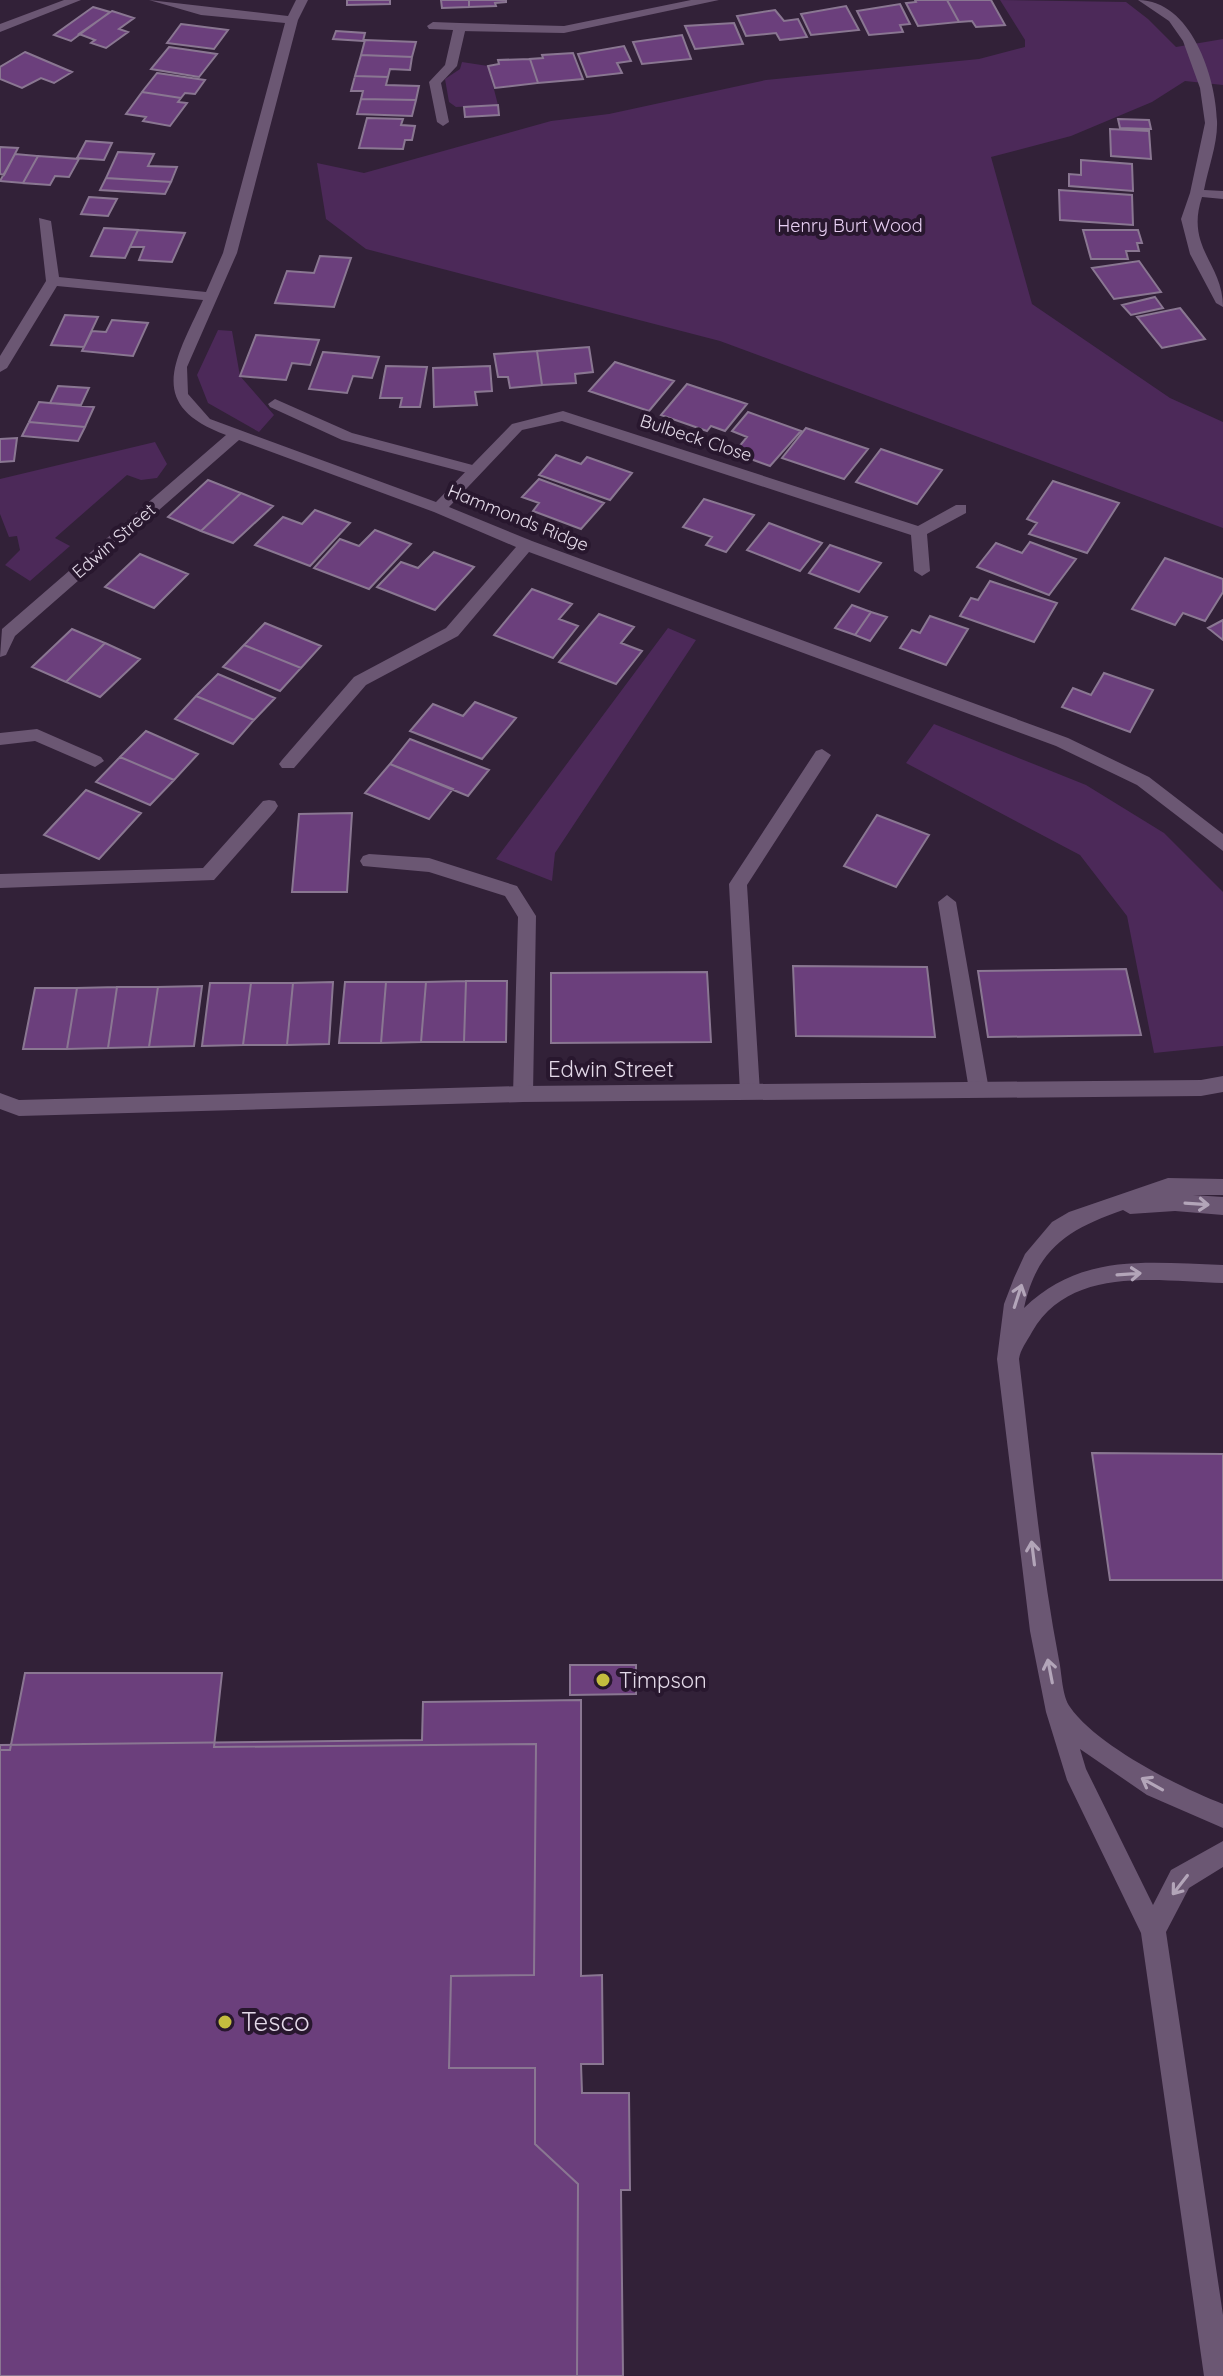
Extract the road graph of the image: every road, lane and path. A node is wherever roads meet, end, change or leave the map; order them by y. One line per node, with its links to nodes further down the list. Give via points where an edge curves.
1 (75, 0): 9 (street)
2 (155, 0): 6 (street, via 201,11)
3 (302, 0): 6 (street, Hammonds Ridge)
4 (713, 0): 8 (street, via 578,28)
5 (1144, 0): 11 (street, via 1173,18 1189,41 1206,88 1211,123)
6 (292, 20): 15 (street, Hammonds Ridge, via 230,253)
7 (433, 26): 8 (street)
8 (460, 27): 10 (street, via 451,66 435,82)
9 (0, 28)
10 (443, 122)
11 (1197, 193): 12 (street); 16 (street, via 1188,219 1197,254)
12 (1223, 195)
13 (44, 221): 14 (street)
14 (53, 281): 15 (street); 17 (street)
15 (209, 296): 19 (street, Hammonds Ridge, via 180,367 181,395 205,422)
16 (1223, 303)
17 (0, 368)
18 (275, 404): 20 (street, via 305,422 361,442)
19 (235, 435): 21 (street, Hammonds Ridge); 26 (street, Edwin Street, via 8,633)
20 (475, 470): 21 (street, Bulbeck Close); 23 (street, Bulbeck Close, via 517,427 563,416)
21 (439, 508): 24 (street, Hammonds Ridge)
22 (961, 509): 23 (street)
23 (919, 532): 25 (street)
24 (526, 545): 30 (street, via 452,632 360,681); 32 (street, Hammonds Ridge, via 1062,742 1143,781)
25 (922, 571)
26 (0, 651)
27 (0, 739): 29 (street, via 37,735)
28 (822, 755): 38 (street, via 738,884)
29 (95, 761)
30 (288, 764)
31 (269, 806): 34 (street, via 208,875)
32 (1221, 840)
33 (369, 861): 39 (street, via 429,865 511,891 527,916)
34 (0, 881)
35 (947, 902): 37 (street)
36 (1223, 1084): 37 (street, Edwin Street)
37 (979, 1090): 38 (street, Edwin Street)
38 (750, 1092): 39 (street, Edwin Street)
39 (523, 1094): 40 (street, Edwin Street, via 19,1108)
40 (0, 1101)
41 (1223, 1187): 42 (street, via 1168,1186)
42 (1114, 1206): 43 (street, one-way to 43); 45 (street, one-way to 42, via 1014,1304 1032,1260 1059,1228)
43 (1223, 1206)
44 (1223, 1274): 45 (street, one-way to 44, via 1034,1311 1070,1282 1145,1273)
45 (1008, 1359): 46 (street, one-way to 45, via 1042,1631)
46 (1058, 1712): 47 (street, one-way to 46, via 1125,1769); 49 (street, via 1075,1772)
47 (1223, 1816)
48 (1223, 1853): 49 (street, one-way to 49, via 1180,1879)
49 (1153, 1931): 50 (street)
50 (1218, 2376)

